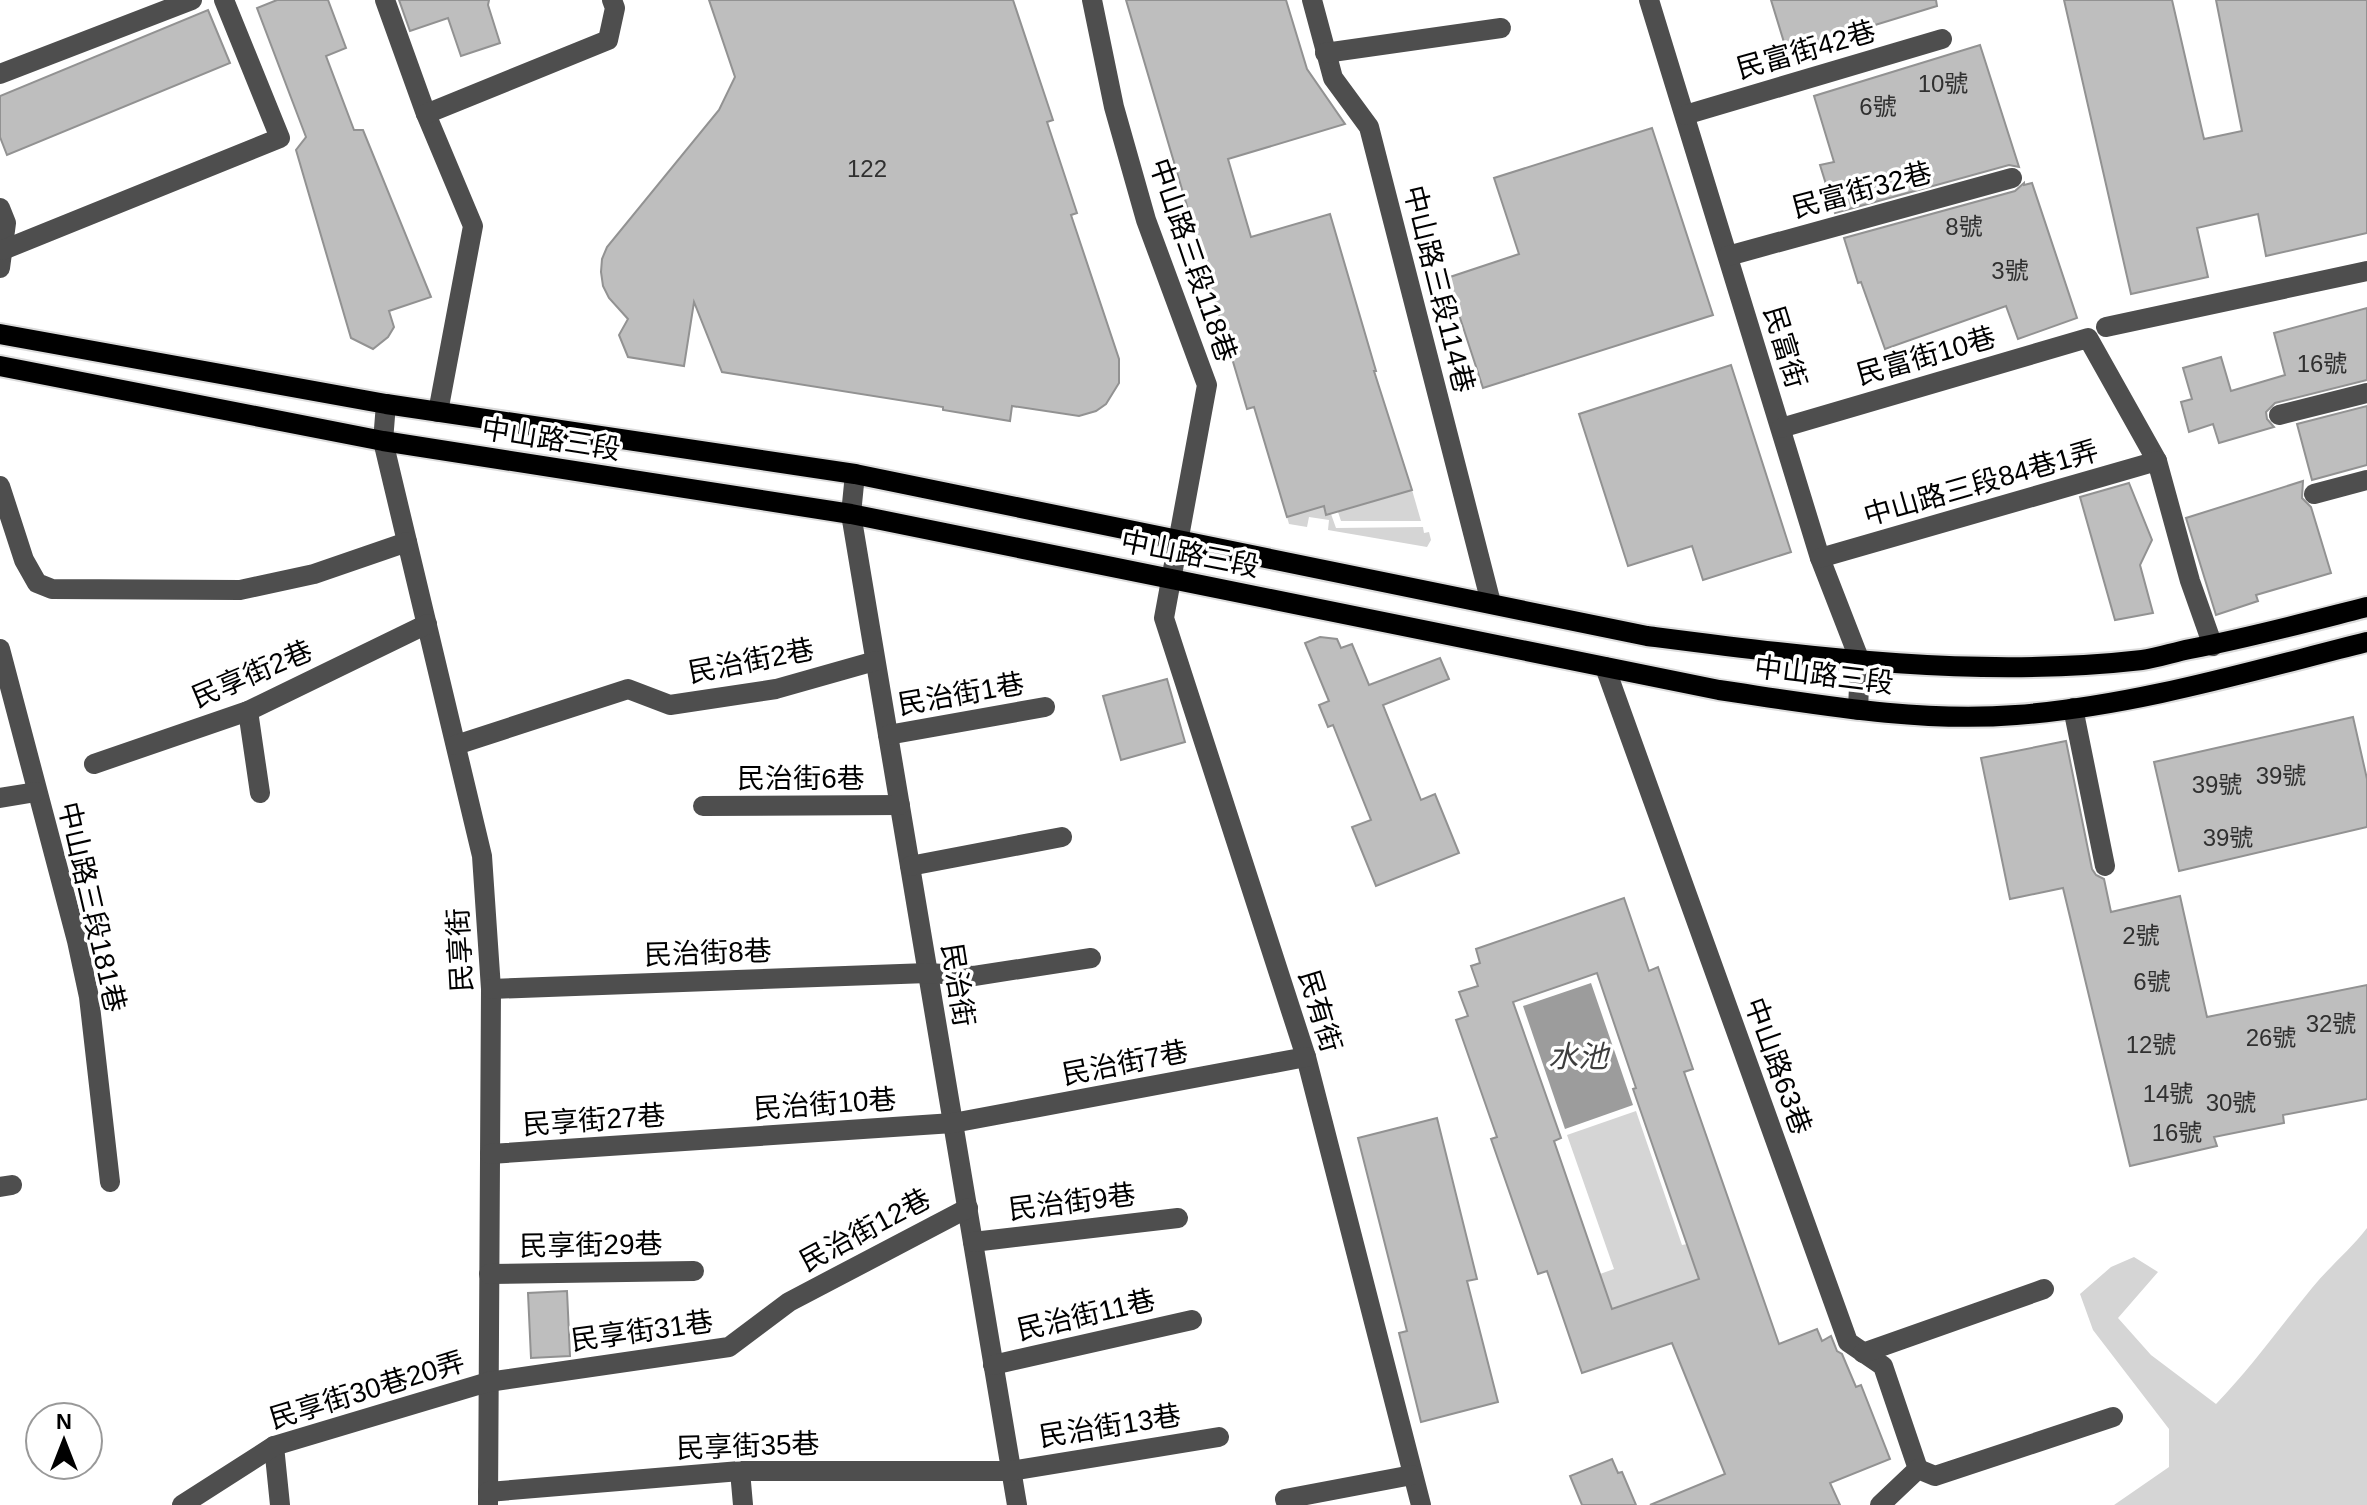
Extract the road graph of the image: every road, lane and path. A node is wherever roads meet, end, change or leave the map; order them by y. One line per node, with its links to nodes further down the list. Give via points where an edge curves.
1 (192, 0): 11 (street)
2 (224, 0): 17 (street, via 280,138)
3 (385, 0): 12 (street)
4 (612, 0): 12 (street, via 608,40)
5 (1092, 0): 34 (street, 中山路三段118巷, via 1114,107 1146,220 1207,385)
6 (1312, 0): 10 (street, 中山路三段114巷)
7 (1649, 0): 13 (street, 民富街)
8 (1501, 28): 10 (street)
9 (1942, 39): 13 (street, 民富街42巷)
10 (1325, 53): 38 (street, 中山路三段114巷, via 1333,78 1369,127)
11 (0, 74)
12 (426, 114): 24 (street, via 473,226)
13 (1685, 115): 16 (street, 民富街)
14 (2012, 178): 16 (street, 民富街32巷)
15 (0, 208): 17 (street, via 6,223)
16 (1728, 256): 26 (street, 民富街)
17 (2, 259)
18 (2367, 271): 19 (street)
19 (2106, 327)
20 (0, 334): 23 (main road, 中山路三段)
21 (0, 366): 27 (main road, 中山路三段)
22 (2367, 393): 25 (street)
23 (386, 404): 24 (main road, 中山路三段); 27 (street, 民享街)
24 (438, 412): 29 (main road, 中山路三段)
25 (2279, 415)
26 (1781, 428): 28 (street, 民富街10巷, via 2088,338); 36 (street, 民富街)
27 (383, 441): 33 (main road, 中山路三段); 35 (street, 民享街)
28 (2157, 461): 36 (street, 中山路三段84巷1弄); 42 (street)
29 (855, 474): 33 (street, 民治街); 34 (main road, 中山路三段)
30 (2367, 480): 32 (street)
31 (0, 486): 35 (street, via 24,560 37,583 52,589 240,590 314,574)
32 (2314, 494)
33 (851, 514): 37 (main road, 中山路三段); 44 (street, 民治街)
34 (1178, 539): 37 (street, 民有街); 38 (main road, 中山路三段)
35 (407, 542): 40 (street, 民享街)
36 (1820, 558): 45 (street, 民富街)
37 (1171, 579): 46 (main road, 中山路三段); 65 (street, 民有街, via 1164,618)
38 (1491, 603): 45 (main road, 中山路三段, via 1647,636)
39 (2367, 607): 42 (main road, 中山路三段)
40 (427, 624): 50 (street, 民享街2巷); 52 (street, 民享街)
41 (2367, 642): 48 (main road, 中山路三段, via 2130,701)
42 (2213, 646): 45 (main road, 中山路三段, via 2144,660 2046,665 1958,668)
43 (0, 649): 54 (street, 中山路三段181巷)
44 (875, 661): 51 (street, 民治街); 52 (street, 民治街2巷, via 776,689 670,705 628,689)
45 (1860, 661): 49 (street, 民富街)
46 (1605, 667): 49 (main road, 中山路三段); 78 (street, 中山路63巷, via 1848,1342)
47 (1045, 707): 51 (street, 民治街1巷)
48 (2073, 708): 49 (main road, 中山路三段, via 2014,716); 61 (street)
49 (1858, 710)
50 (248, 711): 53 (street, 民享街2巷); 55 (street)
51 (888, 735): 57 (street, 民治街)
52 (456, 745): 64 (street, 民享街, via 482,856)
53 (94, 764)
54 (36, 792): 56 (street); 69 (street, 中山路三段181巷, via 89,997)
55 (260, 793)
56 (0, 798)
57 (900, 805): 58 (street, 民治街6巷); 60 (street, 民治街)
58 (703, 806)
59 (1062, 837): 60 (street)
60 (910, 866): 63 (street, 民治街)
61 (2105, 866)
62 (1091, 958): 63 (street, 民治街8巷, via 974,976)
63 (928, 973): 64 (street, 民治街8巷); 66 (street, 民治街)
64 (491, 989): 68 (street, 民享街)
65 (1306, 1057): 66 (street, 民治街7巷); 87 (street, 民有街)
66 (953, 1123): 67 (street, 民治街10巷); 70 (street, 民治街)
67 (701, 1141): 68 (street, 民享街27巷)
68 (490, 1154): 74 (street, 民享街)
69 (110, 1182)
70 (968, 1208): 72 (street, 民治街); 76 (street, 民治街12巷)
71 (1178, 1218): 72 (street, 民治街9巷)
72 (973, 1242): 79 (street, 民治街)
73 (694, 1271): 74 (street, 民享街29巷)
74 (489, 1274): 80 (street, 民享街)
75 (2044, 1289): 78 (street)
76 (789, 1302): 80 (street, 民享街31巷, via 729,1347)
77 (1192, 1320): 79 (street, 民治街11巷)
78 (1863, 1353): 84 (street, 中山路63巷, via 1883,1366)
79 (993, 1365): 86 (street, 民治街)
80 (488, 1382): 83 (street, 民享街30巷20弄); 88 (street, 民享街)
81 (2113, 1417): 84 (street, via 1935,1476)
82 (1219, 1437): 86 (street, 民治街13巷)
83 (274, 1446): 89 (street, 民享街30巷20弄); 90 (street)
84 (1918, 1469): 95 (street)
85 (740, 1471): 86 (street, 民享街35巷); 88 (street, 民享街35巷); 91 (street)
86 (1010, 1471): 92 (street, 民治街)
87 (1412, 1475): 93 (street, via 1285,1499); 94 (street, 民有街)
88 (488, 1499)
89 (182, 1505)
90 (280, 1505)
91 (743, 1505)
92 (1017, 1505)
93 (1287, 1505)
94 (1421, 1505)
95 (1880, 1505)

